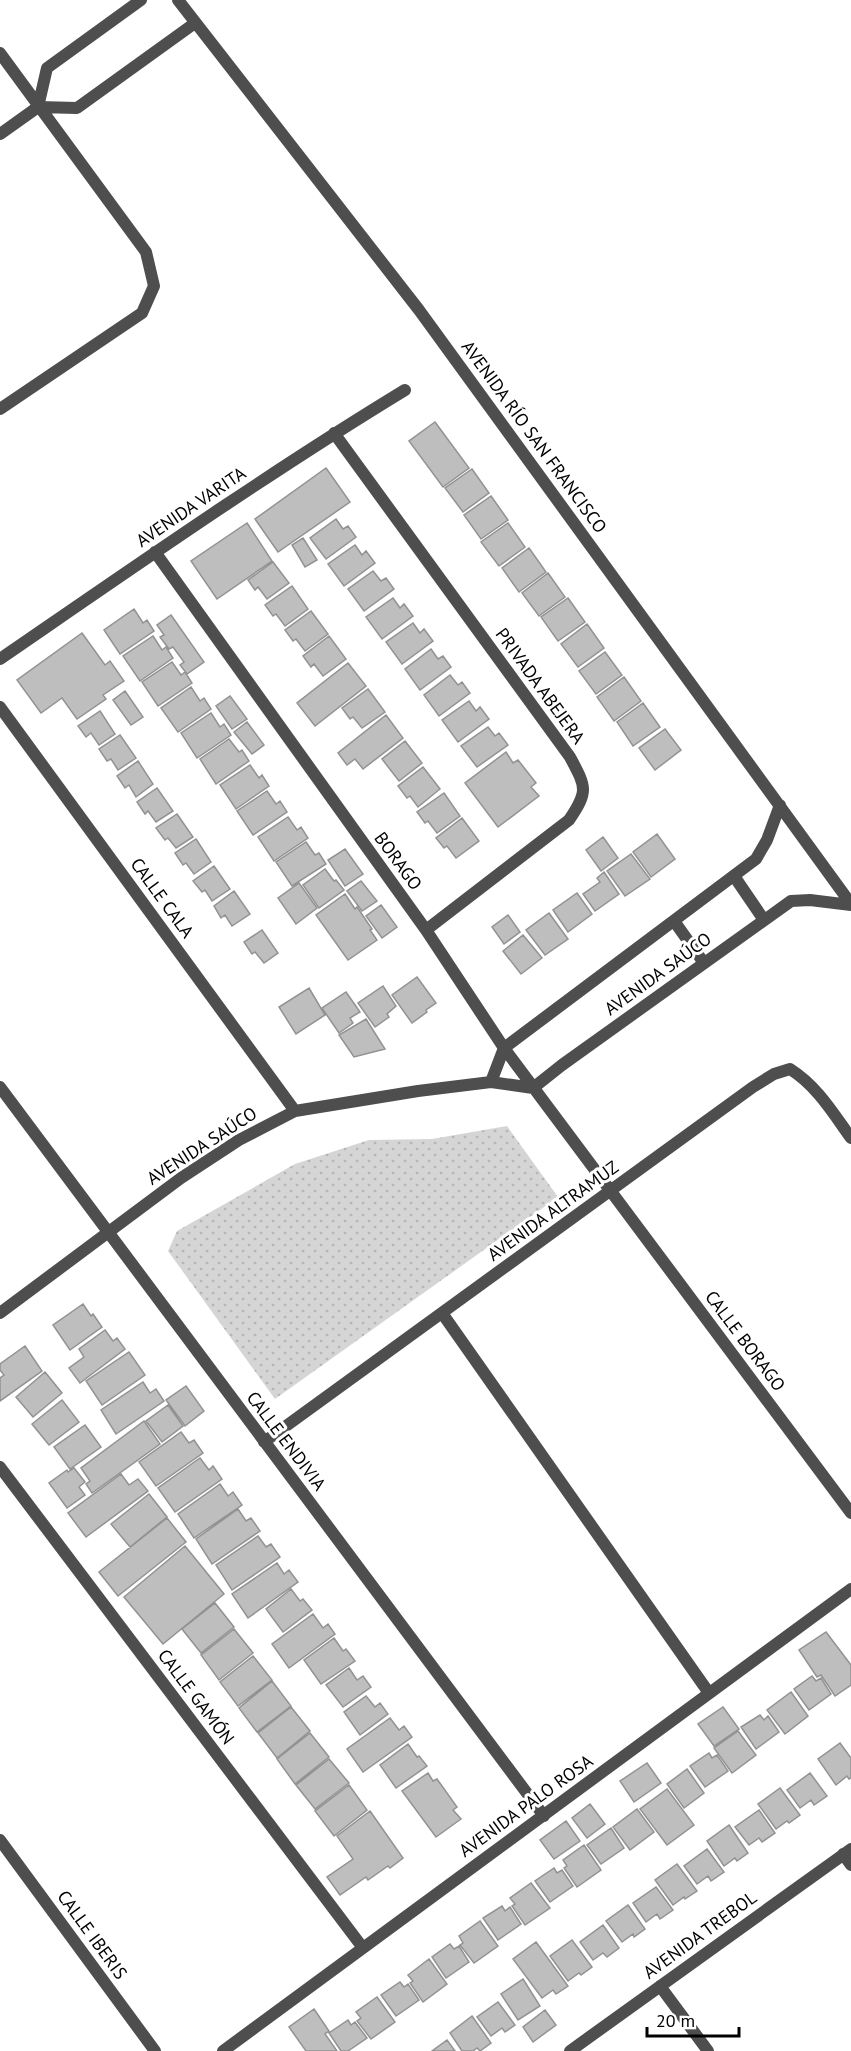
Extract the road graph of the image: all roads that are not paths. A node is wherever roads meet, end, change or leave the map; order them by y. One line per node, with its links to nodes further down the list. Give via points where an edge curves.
1 (141, 0): 5 (street, via 47,68)
2 (178, 0): 3 (street, AVENIDA RÍO SAN FRANCISCO)
3 (195, 23): 5 (street, via 77,108); 13 (street, AVENIDA RÍO SAN FRANCISCO, via 418,309)
4 (0, 53): 5 (street)
5 (38, 107): 6 (street); 8 (street, via 146,252 154,286 142,312)
6 (0, 134)
7 (405, 390): 9 (street, AVENIDA VARITA)
8 (0, 409)
9 (334, 433): 10 (street, AVENIDA VARITA); 18 (street, PRIVADA ABEJERA, via 570,757 582,780 583,800 569,820)
10 (155, 552): 11 (street, AVENIDA VARITA); 18 (street, BORAGO)
11 (0, 659)
12 (0, 706): 24 (street, CALLE CALA)
13 (780, 805): 14 (street, AVENIDA SAÚCO, via 756,859); 15 (street, AVENIDA RÍO SAN FRANCISCO)
14 (734, 876): 16 (street); 17 (street, AVENIDA SAÚCO)
15 (851, 904): 16 (street, AVENIDA SAÚCO, via 791,901)
16 (764, 920): 19 (street, AVENIDA SAÚCO)
17 (675, 921): 19 (street); 20 (street, AVENIDA SAÚCO)
18 (426, 930): 20 (street, BORAGO)
19 (704, 963): 23 (street, AVENIDA SAÚCO)
20 (504, 1047): 21 (street); 23 (street, BORAGO)
21 (491, 1082): 23 (street, AVENIDA SAÚCO); 24 (street, AVENIDA SAÚCO)
22 (0, 1087): 27 (street, CALLE ENDIVIA)
23 (533, 1088): 26 (street, BORAGO)
24 (295, 1111): 27 (street, AVENIDA SAÚCO, via 229,1146)
25 (851, 1138): 26 (street, AVENIDA ALTRAMUZ, via 821,1096 790,1070 774,1074 753,1087)
26 (610, 1192): 29 (street, AVENIDA ALTRAMUZ); 32 (street, CALLE BORAGO)
27 (108, 1232): 28 (street, AVENIDA SAÚCO); 30 (street, CALLE ENDIVIA)
28 (0, 1312)
29 (442, 1313): 30 (street, AVENIDA ALTRAMUZ); 34 (street)
30 (264, 1442): 35 (street, CALLE ENDIVIA)
31 (0, 1467): 39 (street, CALLE GAMÓN)
32 (851, 1513)
33 (851, 1589): 34 (street, AVENIDA PALO ROSA)
34 (709, 1694): 35 (street, AVENIDA PALO ROSA)
35 (544, 1815): 39 (street, AVENIDA PALO ROSA)
36 (0, 1840): 41 (street, CALLE IBERIS)
37 (847, 1852): 38 (street); 40 (street, AVENIDA TREBOL)
38 (851, 1865)
39 (363, 1948): 42 (street, AVENIDA PALO ROSA)
40 (660, 1986): 43 (street, AVENIDA TREBOL); 44 (street)
41 (155, 2051)
42 (223, 2051)
43 (570, 2051)
44 (708, 2051)

